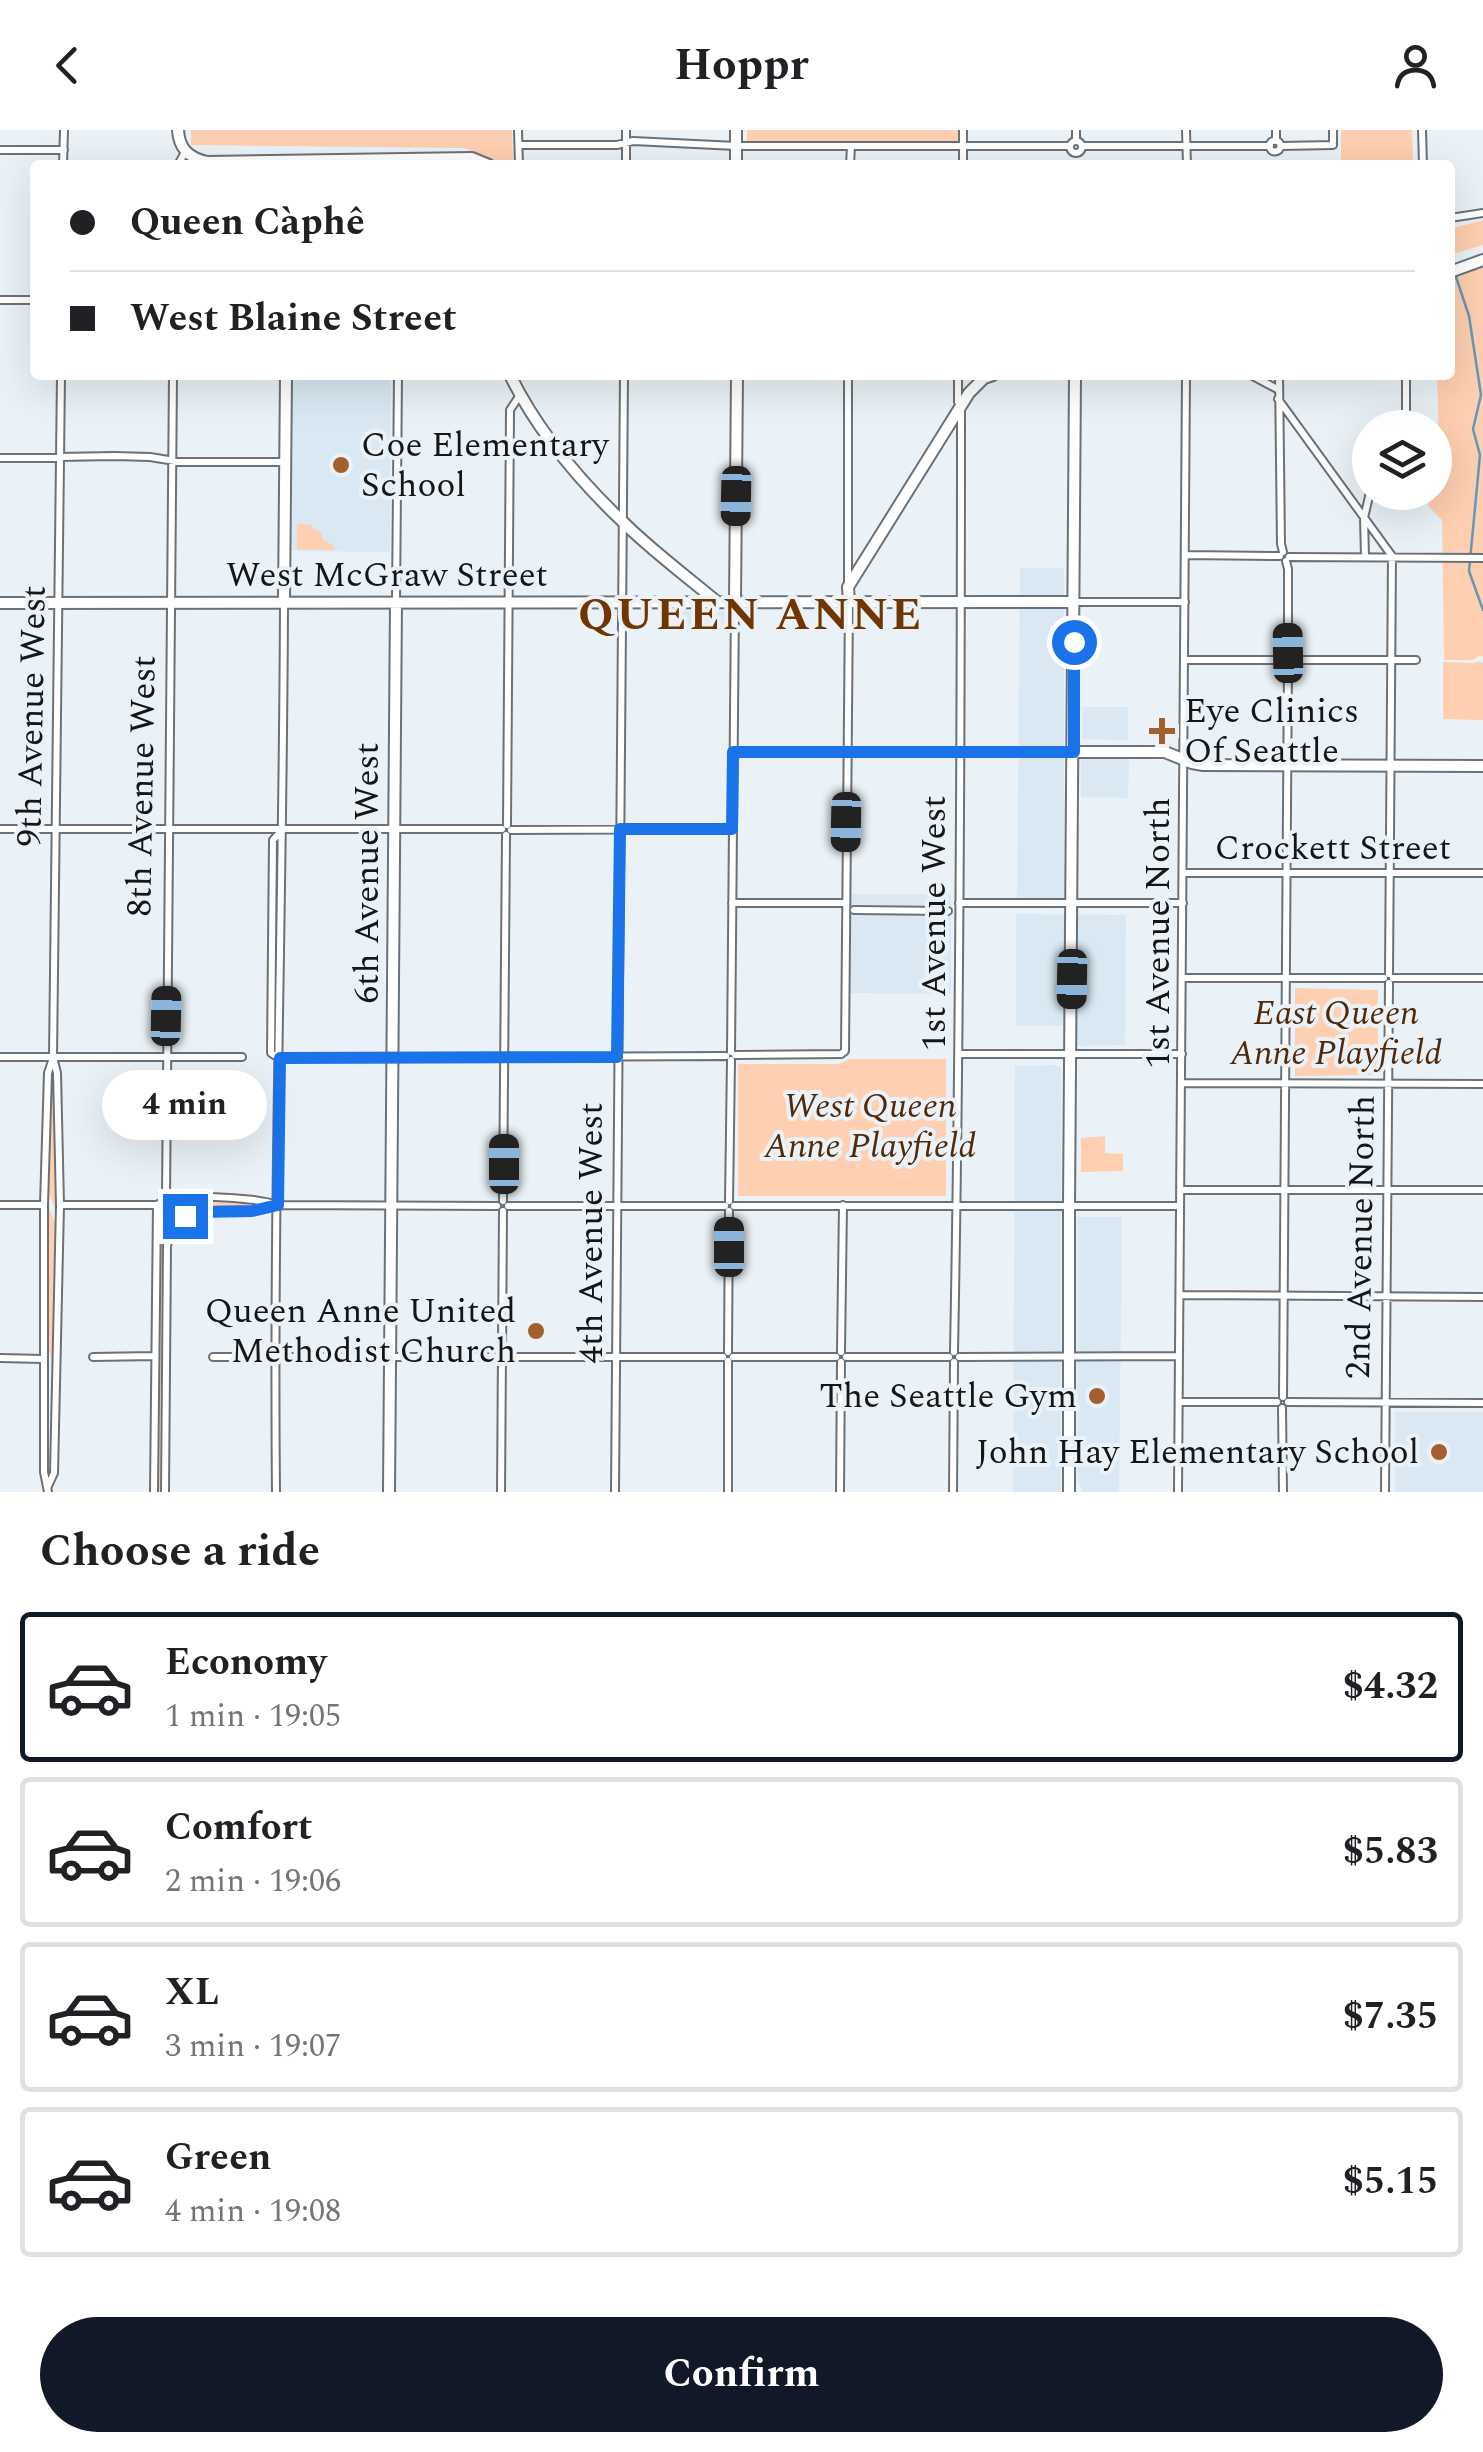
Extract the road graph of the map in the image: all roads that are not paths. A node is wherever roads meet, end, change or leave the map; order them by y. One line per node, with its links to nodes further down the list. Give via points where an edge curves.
1 (64, 130): 21 (street)
2 (178, 130): 22 (street)
3 (518, 130): 13 (street)
4 (626, 130): 12 (street)
5 (736, 130): 15 (street)
6 (963, 130): 17 (street)
7 (1076, 130): 18 (street)
8 (1186, 130): 14 (street)
9 (1276, 130): 19 (street)
10 (1333, 130): 19 (street, via 1333,146)
11 (1422, 130): 36 (street)
12 (626, 142): 13 (street); 15 (street); 29 (street)
13 (519, 145): 28 (street)
14 (1186, 145): 18 (street); 19 (street); 34 (street)
15 (736, 146): 16 (street); 30 (street)
16 (850, 146): 17 (street); 31 (street)
17 (963, 146): 18 (street); 32 (street)
18 (1076, 146): 33 (street)
19 (1275, 146): 35 (street)
20 (0, 150): 21 (street)
21 (64, 150): 23 (street)
22 (185, 152): 24 (street); 25 (street)
23 (63, 160)
24 (181, 160)
25 (197, 160)
26 (436, 160): 27 (street)
27 (478, 160)
28 (519, 160)
29 (626, 160)
30 (736, 160)
31 (850, 160)
32 (963, 160)
33 (1076, 160)
34 (1187, 160)
35 (1276, 160)
36 (1423, 160)
37 (1483, 213): 38 (street)
38 (1455, 217)
39 (1483, 260): 40 (street)
40 (1455, 270)
41 (0, 300): 42 (street)
42 (30, 300)
43 (61, 380): 62 (street, 9th Avenue West)
44 (173, 380): 64 (street, 8th Avenue West)
45 (286, 380): 65 (street)
46 (398, 380): 77 (street, 6th Avenue West)
47 (512, 380): 59 (street)
48 (624, 380): 68 (street, 4th Avenue West)
49 (737, 380): 81 (street)
50 (848, 380): 74 (street)
51 (958, 380): 60 (street, 1st Avenue West)
52 (984, 380): 60 (street)
53 (1076, 380): 84 (street)
54 (1186, 380): 69 (street, 1st Avenue North)
55 (1258, 380): 58 (street)
56 (1279, 380): 58 (street)
57 (1406, 380): 61 (street)
58 (1278, 394): 67 (street); 72 (street)
59 (520, 395): 68 (street, via 566,461); 78 (street, via 510,410)
60 (960, 407): 74 (street); 83 (street, 1st Avenue West)
61 (1406, 410)
62 (60, 457): 63 (street); 64 (street); 87 (street, 9th Avenue West)
63 (1, 458)
64 (171, 460): 65 (street); 75 (street, 8th Avenue West)
65 (285, 462): 76 (street)
66 (1366, 510): 67 (street)
67 (1364, 518): 70 (street); 71 (street)
68 (622, 521): 79 (street, 4th Avenue West); 80 (street)
69 (1186, 556): 72 (street); 85 (street, 1st Avenue North)
70 (1365, 556): 71 (street); 72 (street)
71 (1392, 556): 73 (street); 90 (street, 2nd Avenue North)
72 (1284, 557): 89 (street)
73 (1483, 558)
74 (848, 587): 82 (street)
75 (172, 602): 76 (street, West McGraw Street); 87 (street, West McGraw Street); 102 (street, 8th Avenue West)
76 (284, 602): 77 (street, West McGraw Street); 103 (street)
77 (396, 602): 78 (street, West McGraw Street); 104 (street, 6th Avenue West)
78 (509, 602): 79 (street, West McGraw Street); 107 (street)
79 (622, 602): 80 (street, West McGraw Street); 105 (street, 4th Avenue West)
80 (716, 602): 81 (street, West McGraw Street)
81 (735, 602): 82 (street, West McGraw Street); 92 (street)
82 (849, 602): 83 (street, West McGraw Street); 93 (street)
83 (961, 602): 84 (street, West McGraw Street); 94 (street, 1st Avenue West)
84 (1074, 602): 85 (street); 95 (street)
85 (1185, 602): 88 (street, 1st Avenue North)
86 (0, 603): 87 (street, West McGraw Street)
87 (58, 603): 101 (street, 9th Avenue West)
88 (1185, 660): 89 (street); 96 (street, 1st Avenue North)
89 (1288, 660): 90 (street); 97 (street)
90 (1392, 660): 91 (street); 98 (street, 2nd Avenue North)
91 (1416, 660)
92 (733, 752): 93 (street); 106 (street)
93 (847, 752): 94 (street); 113 (street)
94 (960, 752): 95 (street); 114 (street, 1st Avenue West)
95 (1074, 752): 96 (street, via 1158,752); 115 (street)
96 (1184, 760): 97 (street); 108 (street, 1st Avenue North)
97 (1288, 766): 98 (street); 109 (street)
98 (1391, 766): 99 (street); 110 (street, 2nd Avenue North)
99 (1483, 766)
100 (0, 829): 101 (street)
101 (56, 829): 102 (street); 128 (street, 9th Avenue West)
102 (169, 829): 103 (street); 132 (street, 8th Avenue West)
103 (284, 829): 104 (street); 133 (street, via 272,840 271,1053)
104 (394, 829): 107 (street); 134 (street, 6th Avenue West)
105 (620, 829): 106 (street); 107 (street); 131 (street, 4th Avenue West)
106 (732, 829): 112 (street)
107 (506, 830): 130 (street)
108 (1183, 873): 109 (street, Crockett Street); 116 (street, 1st Avenue North)
109 (1287, 873): 110 (street, Crockett Street); 120 (street)
110 (1390, 873): 111 (street, Crockett Street); 121 (street, 2nd Avenue North)
111 (1483, 873)
112 (732, 902): 113 (street); 126 (street)
113 (846, 902): 126 (street, via 843,1054)
114 (960, 903): 115 (street, Crockett Street); 123 (street, 1st Avenue West)
115 (1073, 903): 116 (street, Crockett Street); 124 (street)
116 (1182, 903): 119 (street, 1st Avenue North)
117 (854, 910): 118 (street)
118 (948, 911)
119 (1182, 978): 120 (street); 125 (street, 1st Avenue North)
120 (1286, 978): 121 (street); 136 (street)
121 (1389, 978): 122 (street); 137 (street, 2nd Avenue North)
122 (1483, 978)
123 (958, 1054): 124 (street); 150 (street, 1st Avenue West)
124 (1070, 1054): 125 (street); 155 (street)
125 (1182, 1054): 135 (street, 1st Avenue North)
126 (730, 1056): 131 (street); 154 (street)
127 (0, 1057): 128 (street)
128 (54, 1057): 132 (street); 146 (street, 9th Avenue West); 147 (street, 9th Avenue West)
129 (242, 1057): 132 (street)
130 (505, 1057): 131 (street); 134 (street); 152 (street)
131 (617, 1057): 153 (street, 4th Avenue West)
132 (166, 1058): 143 (street, 8th Avenue West)
133 (280, 1058): 134 (street); 148 (street)
134 (393, 1058): 151 (street, 6th Avenue West)
135 (1182, 1084): 136 (street); 139 (street, 1st Avenue North)
136 (1285, 1084): 137 (street); 140 (street)
137 (1388, 1084): 138 (street); 141 (street, 2nd Avenue North)
138 (1483, 1084)
139 (1180, 1190): 140 (street); 156 (street, 1st Avenue North)
140 (1286, 1190): 141 (street); 158 (street)
141 (1387, 1190): 142 (street); 159 (street, 2nd Avenue North)
142 (1483, 1191)
143 (166, 1198): 144 (street); 148 (street)
144 (157, 1204): 147 (street); 161 (street)
145 (0, 1205): 146 (street)
146 (44, 1205): 171 (street, 9th Avenue West)
147 (60, 1205): 179 (street, 9th Avenue West, via 54,1473)
148 (278, 1205): 151 (street); 165 (street); 181 (street, via 185,1216 167,1246)
149 (843, 1205): 150 (street); 154 (street); 168 (street)
150 (956, 1205): 155 (street); 169 (street, 1st Avenue West)
151 (391, 1206): 152 (street); 166 (street, 6th Avenue West)
152 (503, 1206): 153 (street); 172 (street)
153 (616, 1206): 154 (street); 173 (street, 4th Avenue West)
154 (729, 1206): 167 (street)
155 (1069, 1206): 156 (street); 174 (street)
156 (1180, 1206): 157 (street, 1st Avenue North)
157 (1180, 1296): 158 (street); 162 (street, 1st Avenue North)
158 (1284, 1296): 159 (street); 176 (street)
159 (1386, 1296): 160 (street); 177 (street, 2nd Avenue North)
160 (1483, 1298)
161 (155, 1356): 163 (street); 180 (street)
162 (1180, 1356): 174 (street); 175 (street, 1st Avenue North)
163 (93, 1357)
164 (213, 1357): 165 (street)
165 (275, 1357): 166 (street); 182 (street)
166 (390, 1357): 172 (street); 183 (street, 6th Avenue West)
167 (728, 1357): 168 (street); 173 (street); 186 (street)
168 (841, 1357): 169 (street); 187 (street)
169 (954, 1357): 174 (street); 188 (street, 1st Avenue West)
170 (0, 1358): 171 (street)
171 (44, 1358): 179 (street, 9th Avenue West)
172 (502, 1358): 173 (street); 184 (street)
173 (615, 1358): 185 (street, 4th Avenue West)
174 (1068, 1358): 189 (street)
175 (1180, 1402): 176 (street); 190 (street, 1st Avenue North)
176 (1282, 1402): 177 (street); 191 (street)
177 (1384, 1402): 178 (street); 192 (street, 2nd Avenue North)
178 (1483, 1403)
179 (48, 1489)
180 (154, 1492)
181 (164, 1492)
182 (276, 1492)
183 (389, 1492)
184 (501, 1492)
185 (614, 1492)
186 (728, 1492)
187 (840, 1492)
188 (953, 1492)
189 (1069, 1492)
190 (1178, 1492)
191 (1283, 1492)
192 (1385, 1492)

